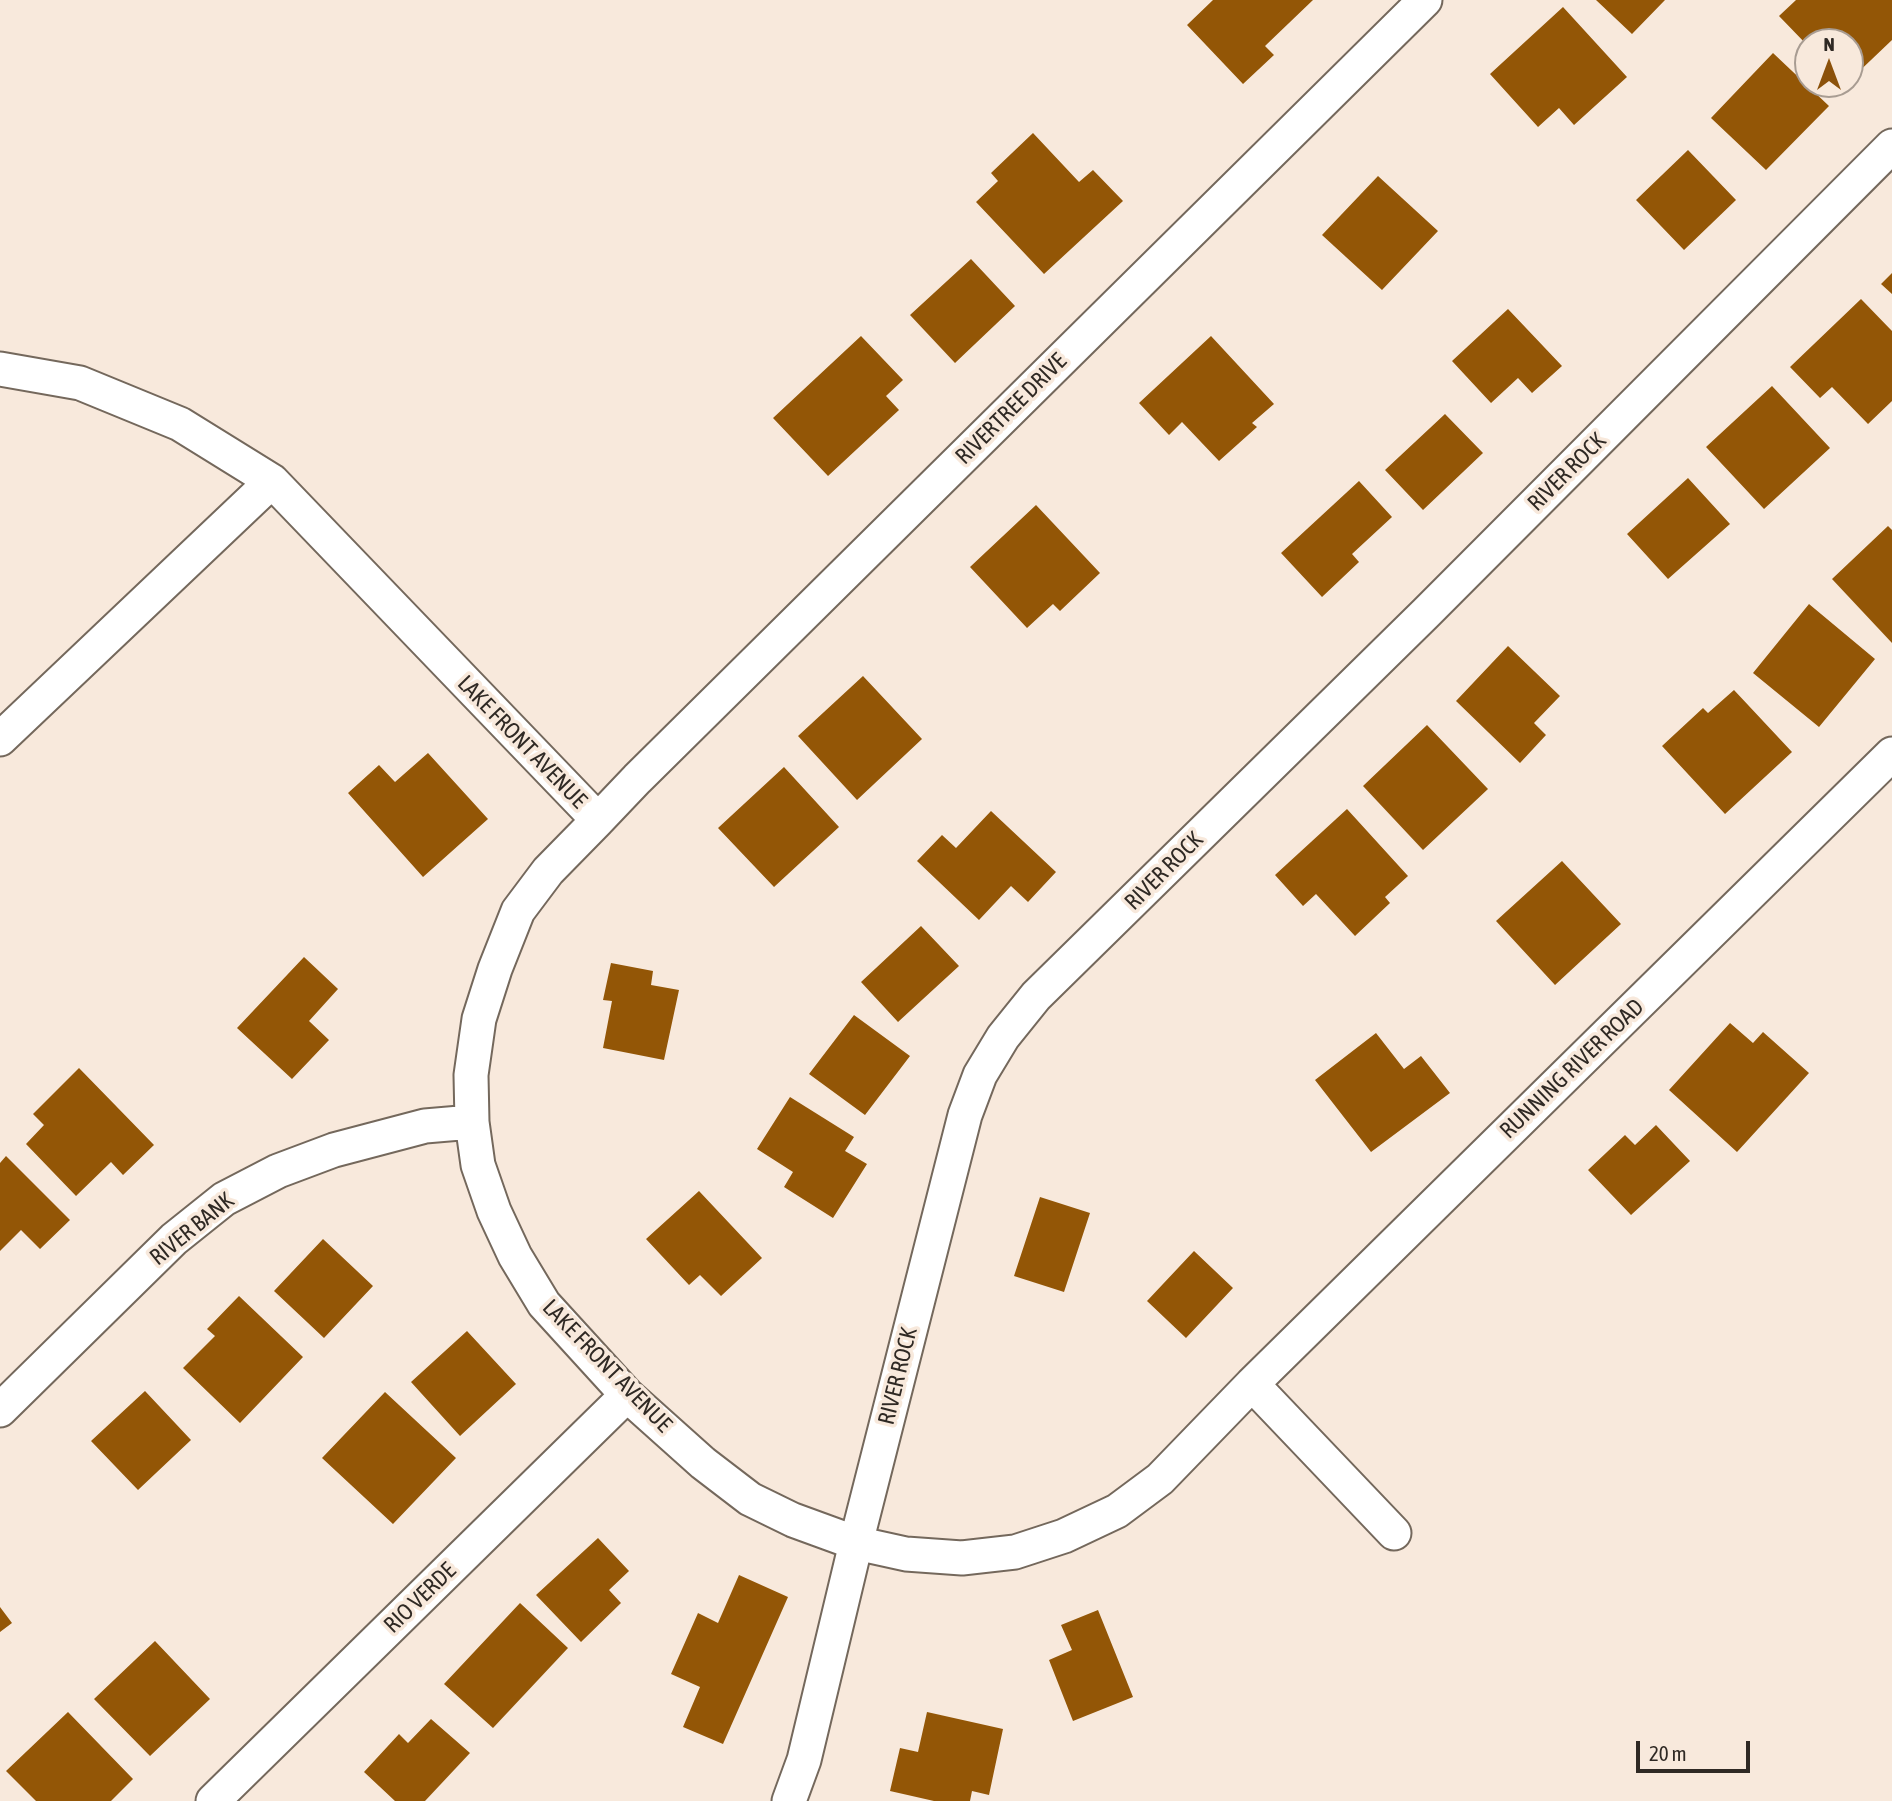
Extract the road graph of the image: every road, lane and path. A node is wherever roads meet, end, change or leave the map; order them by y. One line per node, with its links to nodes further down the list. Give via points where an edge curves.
1 (1425, 0): 7 (street, RIVERTREE DRIVE)
2 (1892, 146): 13 (street, RIVER ROCK, via 1036,996 1003,1037 980,1075 965,1115)
3 (0, 369): 4 (street, LAKE FRONT AVENUE, via 80,383 180,424)
4 (272, 481): 5 (street); 7 (street, LAKE FRONT AVENUE)
5 (0, 739)
6 (1892, 754): 9 (street, RUNNING RIVER ROAD)
7 (598, 820): 8 (street, LAKE FRONT AVENUE, via 548,871 518,911 480,1019 471,1075)
8 (472, 1122): 10 (street, LAKE FRONT AVENUE, via 478,1165 515,1256 544,1304); 11 (street, RIVER BANK, via 425,1126 334,1150 223,1199 174,1240)
9 (1252, 1384): 12 (street); 13 (street, LAKE FRONT AVENUE, via 1160,1479 1117,1511 1064,1536 1016,1552 962,1558 906,1554)
10 (627, 1395): 13 (street, LAKE FRONT AVENUE, via 750,1499); 14 (street, RIO VERDE)
11 (0, 1410)
12 (1394, 1533)
13 (856, 1543): 15 (street, RIVER ROCK, via 804,1760)
14 (213, 1801)
15 (789, 1801)

